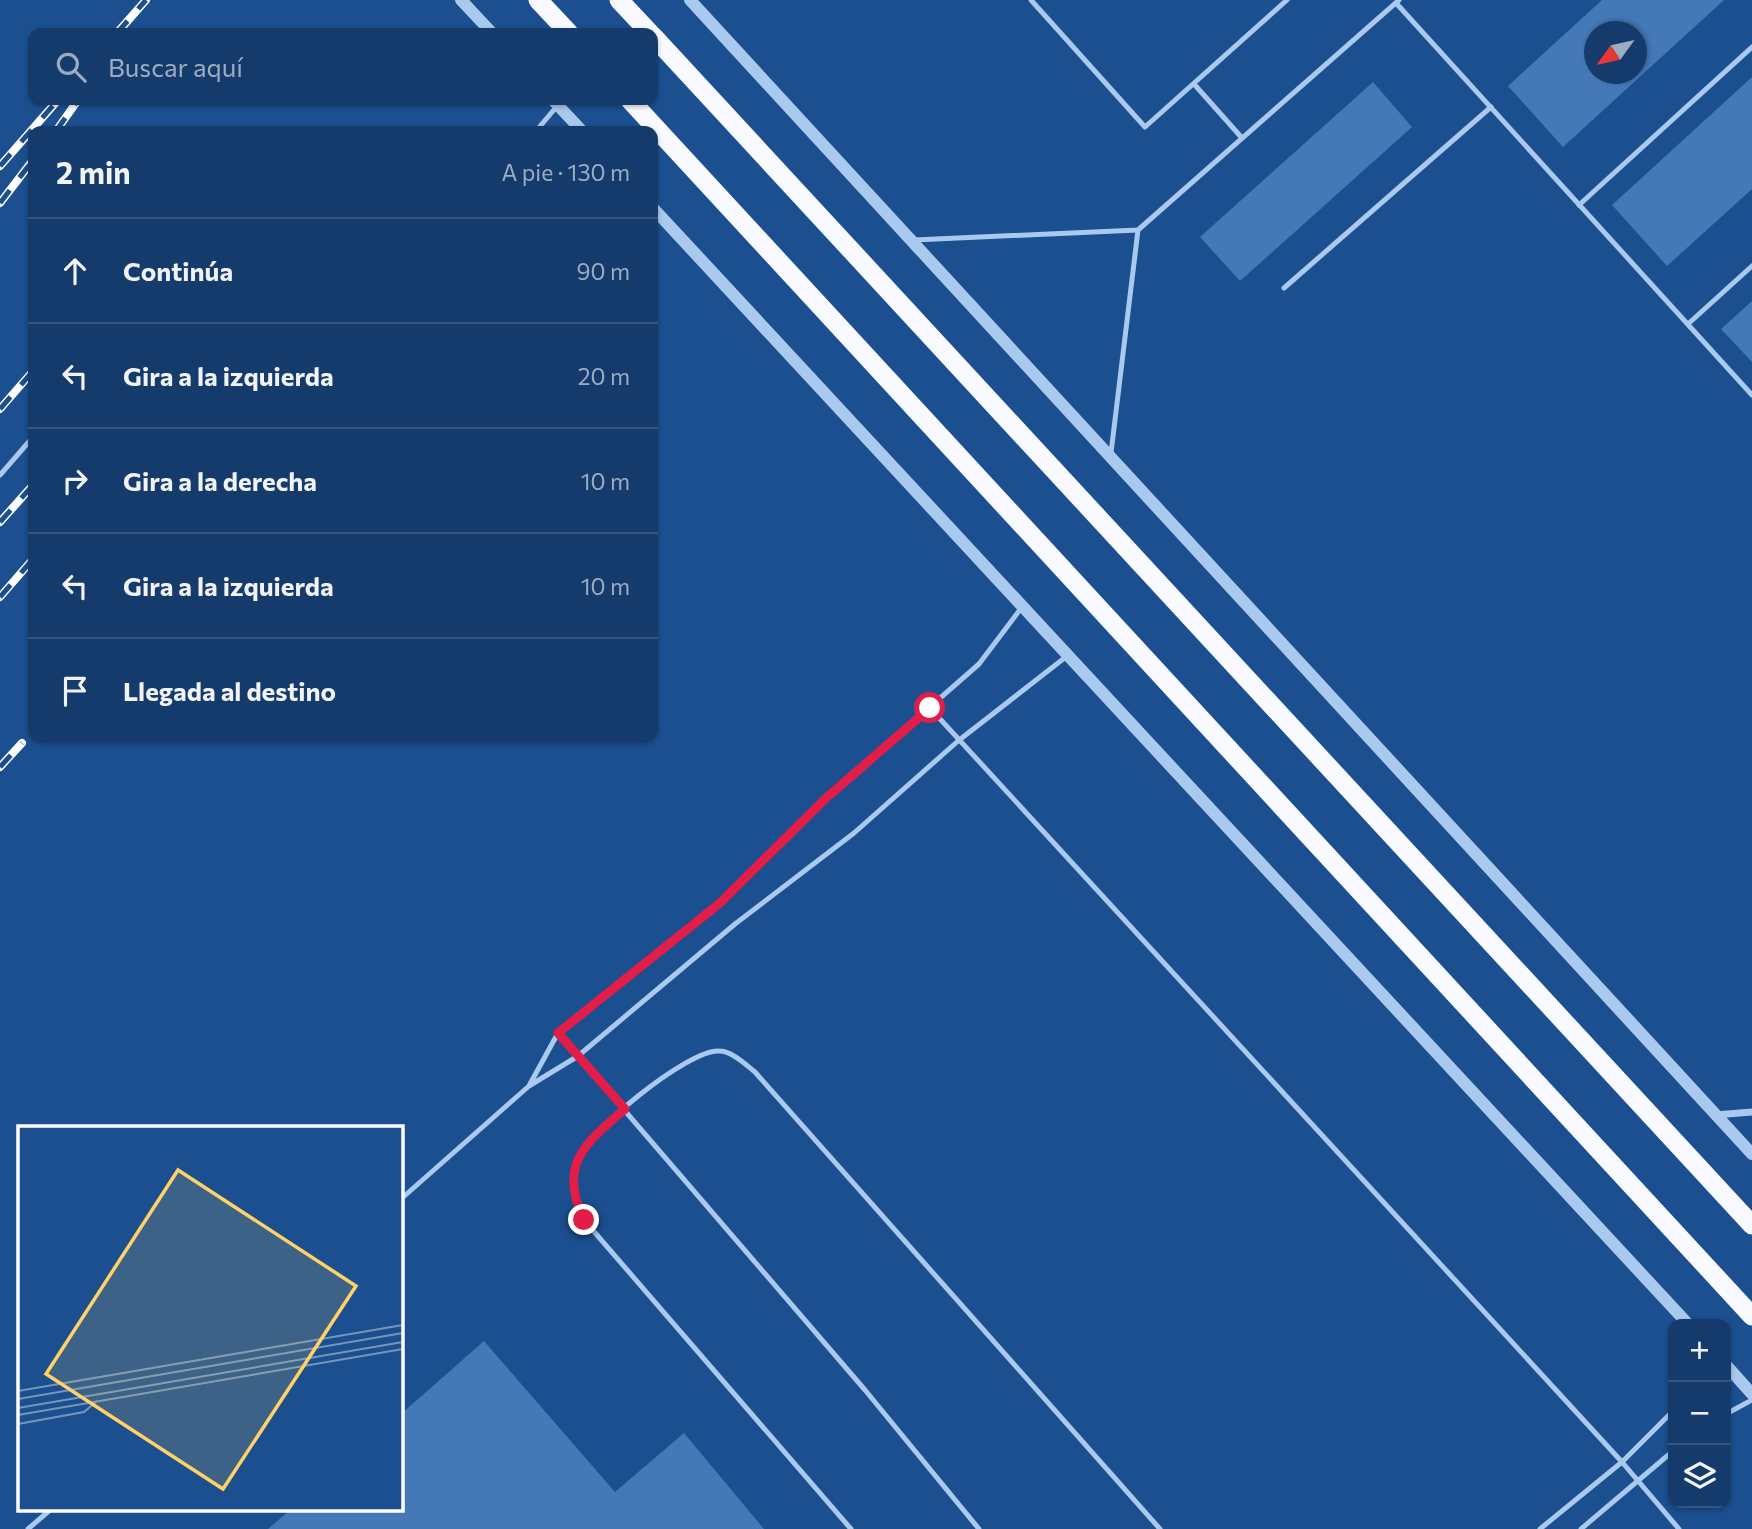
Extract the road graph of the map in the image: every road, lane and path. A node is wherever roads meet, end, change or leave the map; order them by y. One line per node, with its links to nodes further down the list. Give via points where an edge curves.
1 (461, 0): 8 (street)
2 (538, 0): 9 (highway)
3 (619, 0): 10 (highway)
4 (690, 0): 26 (street)
5 (1031, 0): 13 (lane, via 1144,127)
6 (1287, 0): 13 (lane)
7 (1397, 1): 17 (lane); 22 (lane)
8 (487, 28)
9 (564, 28)
10 (645, 28)
11 (658, 43): 46 (highway)
12 (1752, 47): 23 (lane)
13 (1194, 84): 22 (lane)
14 (554, 105): 18 (lane)
15 (559, 105): 19 (street)
16 (635, 105): 20 (highway)
17 (1491, 107): 23 (lane); 28 (lane)
18 (539, 126)
19 (578, 126)
20 (654, 126)
21 (658, 130): 47 (highway)
22 (1241, 138): 25 (lane)
23 (1579, 205): 29 (lane)
24 (658, 213): 34 (street)
25 (1138, 230): 26 (lane); 32 (lane)
26 (911, 240): 32 (street)
27 (1752, 266): 29 (lane)
28 (1284, 288)
29 (1688, 324): 30 (lane)
30 (1752, 395)
31 (28, 443): 33 (lane)
32 (1111, 454): 43 (street)
33 (0, 475)
34 (1022, 607): 35 (street); 36 (lane, via 979,663)
35 (1066, 656): 37 (lane); 48 (street)
36 (930, 708): 37 (lane); 38 (lane, via 825,799 720,903)
37 (958, 741): 39 (lane, via 854,833 734,924); 55 (lane)
38 (558, 1033): 39 (lane); 40 (lane)
39 (578, 1056): 40 (lane); 41 (lane)
40 (529, 1086): 45 (lane)
41 (625, 1109): 59 (lane, via 592,1139 575,1164 574,1199 584,1220); 60 (lane); 61 (lane, via 684,1062 721,1050 737,1057)
42 (1752, 1112): 43 (street)
43 (1715, 1115): 44 (street)
44 (1752, 1154)
45 (402, 1198)
46 (1752, 1225)
47 (1752, 1316)
48 (1683, 1319)
49 (1731, 1371): 50 (street)
50 (1752, 1394)
51 (1752, 1400): 52 (lane)
52 (1731, 1411)
53 (1668, 1416): 55 (lane)
54 (1668, 1455): 56 (lane)
55 (1622, 1461): 56 (lane); 62 (lane)
56 (1637, 1480): 63 (lane); 64 (lane)
57 (48, 1512): 58 (lane)
58 (28, 1529)
59 (850, 1529)
60 (979, 1529)
61 (1160, 1529)
62 (1540, 1529)
63 (1581, 1529)
64 (1679, 1529)

